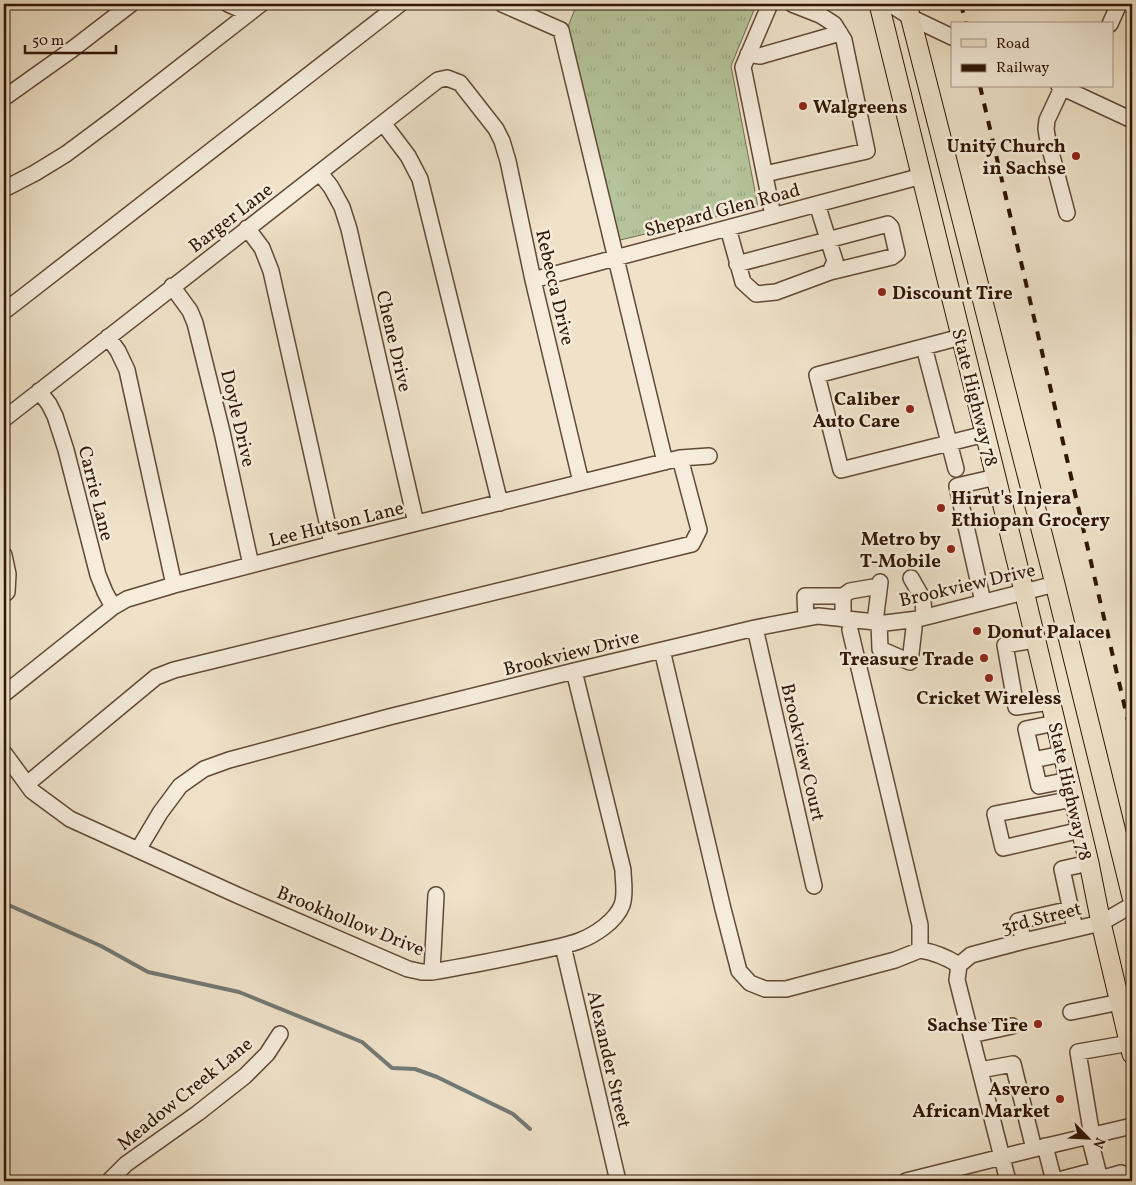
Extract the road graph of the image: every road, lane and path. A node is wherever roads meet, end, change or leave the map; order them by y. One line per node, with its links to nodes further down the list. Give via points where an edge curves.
1 (131, 4): 19 (street)
2 (228, 4): 12 (street)
3 (261, 4): 12 (street)
4 (400, 4): 38 (street)
5 (502, 4): 33 (street, via 561,30)
6 (770, 4): 16 (street)
7 (792, 4): 14 (street, via 820,15 834,24)
8 (879, 4): 25 (main road, State Highway 78)
9 (890, 4): 11 (street)
10 (1120, 4): 13 (street)
11 (908, 11): 15 (street); 59 (main road, State Highway 78)
12 (248, 13): 26 (street, via 66,154)
13 (1111, 22)
14 (840, 33): 16 (street, via 760,56); 24 (street, via 867,151)
15 (951, 36)
16 (748, 54): 24 (street, via 742,67)
17 (1061, 88): 28 (street, via 1046,129)
18 (1079, 90): 21 (street)
19 (4, 98)
20 (479, 106): 22 (street, Barger Lane, via 460,83 447,78 438,80); 36 (street, Rebecca Drive, via 496,129 508,161)
21 (1132, 120)
22 (383, 123): 23 (street, Barger Lane); 52 (street, via 408,156 420,179)
23 (320, 173): 30 (street, Barger Lane); 53 (street, Chene Drive, via 342,207 349,228)
24 (765, 174): 29 (street)
25 (922, 176): 27 (street, Shepard Glen Road); 40 (main road, State Highway 78)
26 (4, 189)
27 (817, 204): 29 (street, Shepard Glen Road); 32 (street)
28 (1067, 213)
29 (773, 216): 31 (street, Shepard Glen Road)
30 (248, 228): 37 (street, Barger Lane); 54 (street, via 262,248 271,271)
31 (728, 228): 33 (street, Shepard Glen Road); 34 (street)
32 (828, 240): 34 (street); 35 (street, via 835,261); 35 (street, via 888,224 897,253)
33 (616, 258): 36 (street, Shepard Glen Road); 48 (street)
34 (737, 264): 35 (street, via 742,282 756,294 776,292)
35 (830, 272)
36 (533, 280): 51 (street, Rebecca Drive)
37 (172, 286): 39 (street, Barger Lane); 56 (street, Doyle Drive, via 195,324)
38 (4, 310)
39 (108, 337): 42 (street, Barger Lane); 58 (street, via 127,370)
40 (961, 337): 41 (street); 44 (main road, State Highway 78)
41 (924, 347): 45 (street); 45 (street, via 817,375 841,470)
42 (39, 391): 43 (street, Barger Lane); 64 (street, Carrie Lane, via 55,416 98,575)
43 (4, 419)
44 (985, 434): 45 (street); 50 (main road, State Highway 78)
45 (950, 443): 49 (street)
46 (709, 456): 47 (street, Lee Hutson Lane)
47 (680, 458): 48 (street, Lee Hutson Lane); 79 (street, via 699,530 692,544 174,670 156,677)
48 (665, 462): 51 (street, Lee Hutson Lane)
49 (956, 469)
50 (996, 477): 60 (main road, State Highway 78); 63 (street, via 957,486)
51 (580, 482): 52 (street, Lee Hutson Lane)
52 (500, 503): 53 (street, Lee Hutson Lane)
53 (416, 523): 54 (street, Lee Hutson Lane)
54 (332, 544): 56 (street, Lee Hutson Lane)
55 (4, 555): 61 (street, via 8,574 7,592)
56 (251, 565): 58 (street, Lee Hutson Lane)
57 (911, 578): 66 (street, via 923,600)
58 (174, 584): 64 (street, Lee Hutson Lane, via 127,599)
59 (1055, 584): 60 (street, Brookview Drive); 86 (main road, State Highway 78)
60 (1024, 591): 63 (street, Brookview Drive); 70 (main road, State Highway 78)
61 (4, 594)
62 (843, 596): 65 (street, via 805,596); 67 (street, via 850,591 880,584); 68 (street)
63 (983, 602): 66 (street, Brookview Drive)
64 (113, 607): 73 (street, Lee Hutson Lane)
65 (806, 618): 68 (street, Brookview Drive, via 818,616); 69 (street, Brookview Drive)
66 (918, 618): 67 (street, Brookview Drive); 67 (street, via 910,662 880,649)
67 (877, 622): 68 (street, Brookview Drive)
68 (847, 624): 93 (street, via 920,925)
69 (755, 628): 71 (street, Brookview Drive); 84 (street, Brookview Court)
70 (1036, 640): 74 (main road, State Highway 78); 74 (street, via 1005,644 1016,707)
71 (662, 650): 72 (street, Brookview Drive); 93 (street, via 739,971 750,983 765,989 786,989 895,960)
72 (574, 671): 82 (street, Brookview Drive, via 389,717 204,769 180,786); 92 (street, Brookhollow Drive, via 623,870 624,892 622,905 614,918 598,932)
73 (4, 694)
74 (1050, 702): 75 (main road, State Highway 78)
75 (1055, 723): 77 (main road, State Highway 78); 78 (street, via 1026,729)
76 (4, 753): 79 (street, Brookhollow Drive)
77 (1062, 754): 78 (street); 80 (main road, State Highway 78)
78 (1033, 760): 80 (street, via 1039,786)
79 (27, 784): 82 (street, Brookhollow Drive, via 70,819)
80 (1071, 790): 81 (main road, State Highway 78); 81 (street, via 995,814 1003,848)
81 (1081, 830): 83 (main road, State Highway 78)
82 (138, 850): 95 (street, Brookhollow Drive, via 408,969)
83 (1089, 863): 88 (street, via 1062,869); 89 (main road, State Highway 78)
84 (814, 886)
85 (436, 895): 95 (street)
86 (1132, 897)
87 (1132, 905): 89 (street, 3rd Street)
88 (1071, 909): 90 (street); 91 (street, via 1018,921)
89 (1101, 923): 90 (street, 3rd Street); 96 (main road, State Highway 78)
90 (1075, 929): 91 (street, 3rd Street)
91 (1024, 941): 94 (street, 3rd Street, via 971,955)
92 (563, 946): 95 (street, Brookhollow Drive); 110 (street, Alexander Street)
93 (920, 950): 94 (street, via 941,955)
94 (958, 964): 100 (street, via 957,980)
95 (432, 972)
96 (1120, 1002): 97 (street); 101 (main road, State Highway 78)
97 (1071, 1012)
98 (1012, 1026): 100 (street)
99 (280, 1034): 109 (street, Meadow Creek Lane, via 267,1054 245,1076 126,1164)
100 (971, 1035): 102 (street)
101 (1131, 1048): 104 (street, via 1078,1052)
102 (980, 1070): 105 (street, via 1013,1064); 106 (street)
103 (1132, 1126): 104 (street)
104 (1090, 1136): 105 (street); 107 (street)
105 (1040, 1148): 106 (street); 113 (street)
106 (1002, 1158): 111 (street); 112 (street)
107 (1099, 1177): 108 (street, via 1121,1173); 113 (street)
108 (1132, 1178)
109 (109, 1181)
110 (618, 1181)
111 (906, 1181)
112 (1008, 1181)
113 (1054, 1181)

